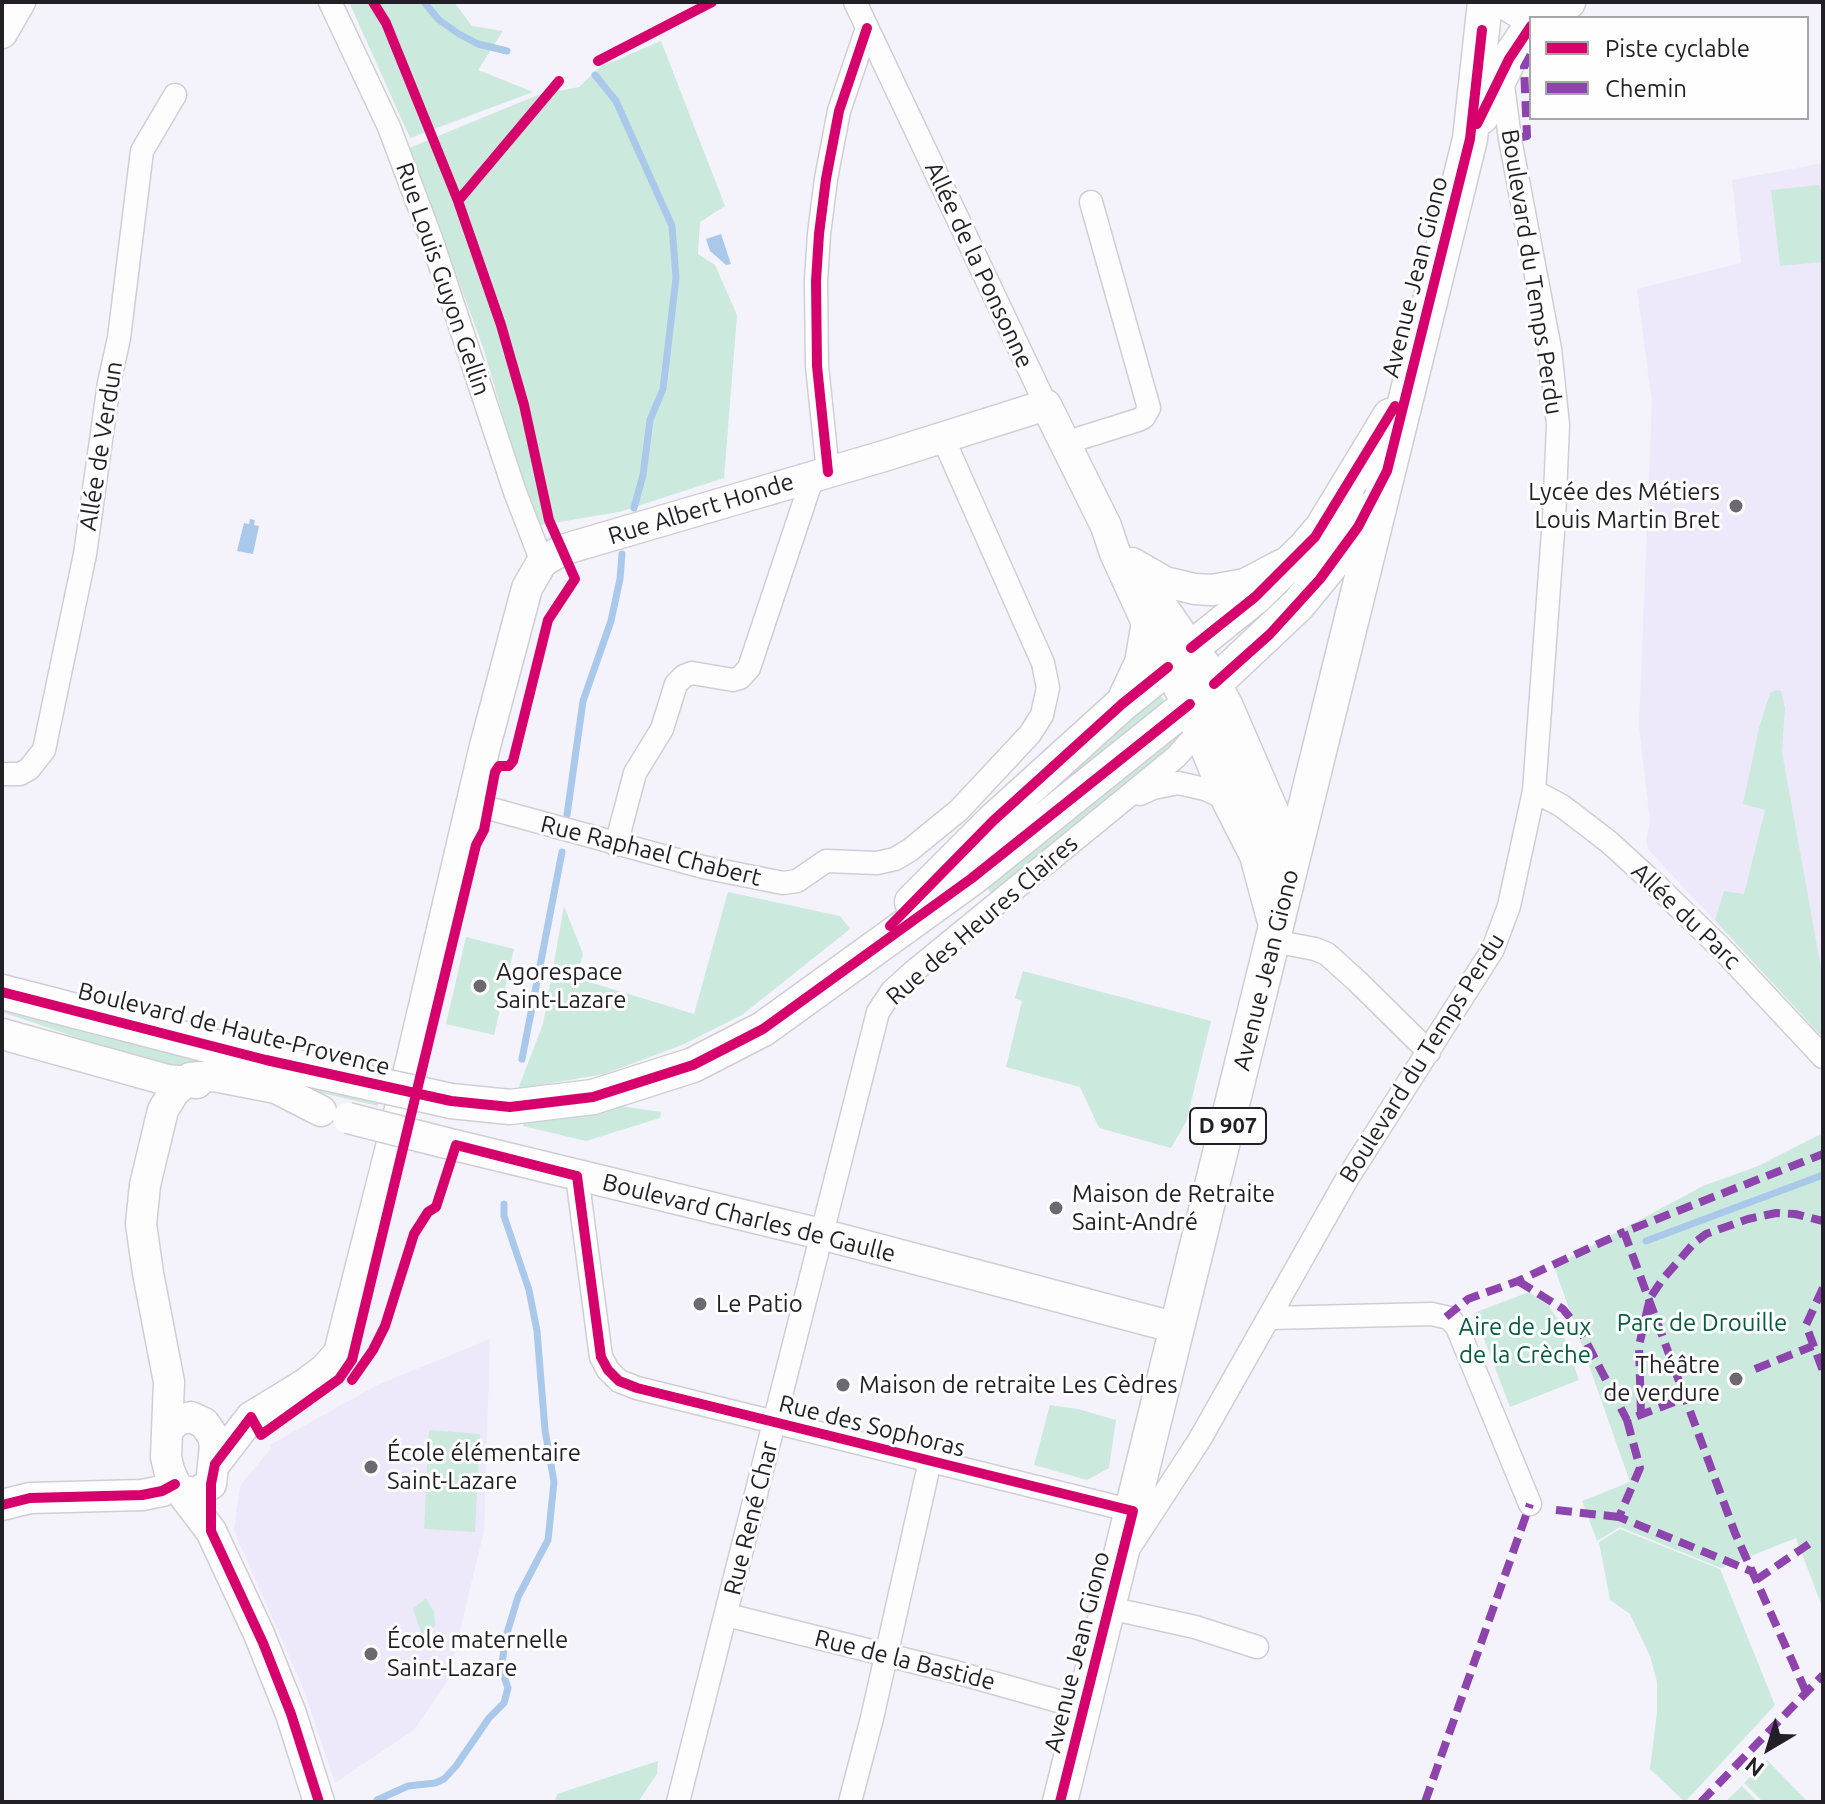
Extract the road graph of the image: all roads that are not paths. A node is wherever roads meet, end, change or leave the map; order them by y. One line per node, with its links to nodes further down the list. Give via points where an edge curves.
1 (20, 2): 8 (street)
2 (330, 2): 23 (street, Rue Louis Guyon Gellin, via 389,127)
3 (855, 2): 7 (street, Allée de la Ponsonne)
4 (1485, 2): 12 (main road, Avenue Jean Giono)
5 (1505, 2): 6 (main road, via 1520,11)
6 (1547, 15)
7 (867, 28): 15 (street, Allée de la Ponsonne); 20 (street, via 839,111 819,234)
8 (2, 33)
9 (1529, 38): 10 (main road, Avenue Jean Giono)
10 (1501, 74): 12 (main road, Avenue Jean Giono); 29 (street, Boulevard du Temps Perdu, via 1557,411)
11 (175, 95): 28 (street, Allée de Verdun, via 142,151 85,554 44,750 29,769)
12 (1470, 139): 14 (main road, Avenue Jean Giono)
13 (1091, 202): 18 (street, via 1149,408 1138,420)
14 (1413, 367): 16 (main road); 19 (main road, Avenue Jean Giono)
15 (1046, 405): 17 (street, Rue Albert Honde); 18 (street, Allée de la Ponsonne)
16 (1387, 423): 22 (main road); 26 (main road, via 1367,474 1319,552 1222,648)
17 (943, 438): 20 (street, Rue Albert Honde); 33 (street, Rue Raphael Chabert, via 1043,663 1046,703 1030,734 959,810 910,850 884,862 826,861 797,881 783,883)
18 (1065, 443): 21 (street, Allée de la Ponsonne)
19 (1387, 471): 26 (main road, via 1350,538 1305,596 1270,634); 34 (main road, Avenue Jean Giono / D 907)
20 (820, 474): 23 (street, Rue Albert Honde, via 562,550); 33 (street, via 749,668 733,680 692,673 676,684 662,729 637,768)
21 (1106, 526): 24 (street, Allée de la Ponsonne); 25 (street, Allée de la Ponsonne)
22 (1305, 548): 24 (street, via 1262,577 1212,590 1165,582); 26 (main road, via 1255,597)
23 (542, 562): 32 (street, via 522,604)
24 (1132, 563): 26 (street, Allée de la Ponsonne)
25 (1148, 628): 26 (street, Allée de la Ponsonne); 27 (main road, via 1142,663)
26 (1195, 684): 27 (main road, Boulevard de Haute-Provence); 30 (main road, D 907); 31 (street, Rue des Heures Claires, via 1176,757); 34 (main road, D 907, via 1277,825); 36 (main road, Boulevard de Haute-Provence, via 972,878)
27 (1122, 704): 36 (main road, Boulevard de Haute-Provence, via 982,831)
28 (2, 774)
29 (1534, 791): 41 (street, Boulevard du Temps Perdu, via 1500,935); 42 (street, Allée du Parc, via 1609,842 1655,884)
30 (1229, 800): 31 (street, Rue des Heures Claires, via 1191,783 1178,783); 34 (main road, D 907)
31 (1117, 805): 45 (street, Rue des Heures Claires, via 892,991 878,1012)
32 (470, 806): 33 (street, Rue Raphael Chabert); 48 (street, via 339,1353 305,1384)
33 (606, 842)
34 (1281, 858): 35 (main road, D 907)
35 (1274, 932): 41 (street, via 1327,954); 47 (main road, Avenue Jean Giono / D 907)
36 (854, 963): 37 (main road, Boulevard de Haute-Provence, bridge, via 763,1029 693,1065 593,1097 510,1107 451,1101 357,1080)
37 (2, 992)
38 (2, 1025): 40 (street)
39 (2, 1034): 40 (street, Boulevard Charles de Gaulle)
40 (68, 1051): 43 (street, Boulevard Charles de Gaulle, via 135,1070)
41 (1429, 1052): 46 (street, Boulevard du Temps Perdu, via 1347,1179)
42 (1823, 1057)
43 (175, 1090): 44 (street, Boulevard Charles de Gaulle, bridge, via 198,1075 230,1079 288,1092 335,1114); 50 (street, via 163,1110 141,1224 169,1382)
44 (577, 1176): 45 (street, Boulevard Charles de Gaulle); 49 (street, Rue des Sophoras, via 601,1357 608,1370 625,1384)
45 (821, 1234): 47 (street, Boulevard Charles de Gaulle); 49 (street, Rue René Char)
46 (1270, 1318): 53 (street, via 1449,1318); 56 (street, Boulevard du Temps Perdu)
47 (1177, 1328): 55 (main road, Avenue Jean Giono / D 907)
48 (251, 1417): 50 (street); 52 (street)
49 (774, 1422): 51 (street, Rue des Sophoras); 58 (street, Rue René Char)
50 (188, 1423): 52 (street, via 213,1436); 52 (street, via 166,1457)
51 (930, 1461): 55 (street, Rue des Sophoras); 60 (street)
52 (196, 1481): 54 (street, via 142,1495 30,1498); 62 (street, via 211,1531 291,1714)
53 (1530, 1504)
54 (2, 1505)
55 (1133, 1511): 56 (main road, Avenue Jean Giono / D 907)
56 (1121, 1560): 57 (main road, Avenue Jean Giono / D 907)
57 (1109, 1608): 59 (street); 61 (main road, Avenue Jean Giono / D 907)
58 (727, 1615): 60 (street, Rue de la Bastide); 63 (street, Rue René Char)
59 (1257, 1647)
60 (886, 1654): 61 (street, Rue de la Bastide); 64 (street)
61 (1083, 1708): 65 (main road, Avenue Jean Giono / D 907)
62 (311, 1795)
63 (678, 1802)
64 (850, 1802)
65 (1060, 1802)

